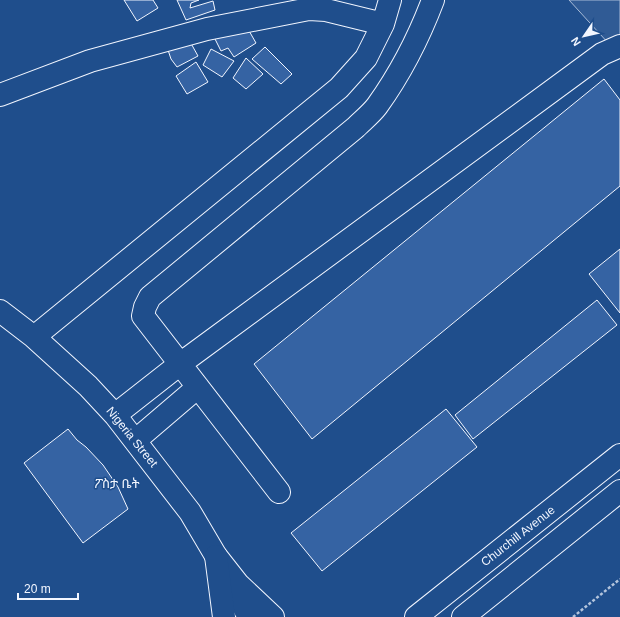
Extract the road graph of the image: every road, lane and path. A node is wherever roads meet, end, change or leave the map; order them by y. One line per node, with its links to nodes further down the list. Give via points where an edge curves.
1 (390, 0): 3 (street)
2 (433, 0): 8 (street, via 399,72 376,107 355,128 150,298 143,316)
3 (383, 24): 5 (street, via 326,10 308,9 207,29 90,61); 7 (street, via 366,58 339,88)
4 (620, 46): 8 (street, via 602,54)
5 (0, 95)
6 (0, 311): 7 (street, Nigeria Street)
7 (34, 337): 10 (street, Nigeria Street, via 88,386)
8 (180, 364): 9 (street); 10 (street)
9 (198, 387): 11 (street); 14 (street)
10 (115, 415): 11 (street, Nigeria Street)
11 (136, 440): 15 (street, Nigeria Street, via 190,512)
12 (620, 455): 21 (street, Churchill Avenue)
13 (620, 491): 22 (street)
14 (279, 492)
15 (216, 556): 17 (street, Nigeria Street); 18 (street)
16 (620, 579): 23 (path)
17 (238, 584): 19 (street, Nigeria Street); 20 (street, Nigeria Street)
18 (224, 617)
19 (249, 617)
20 (273, 617)
21 (416, 617)
22 (463, 617)
23 (573, 617)

